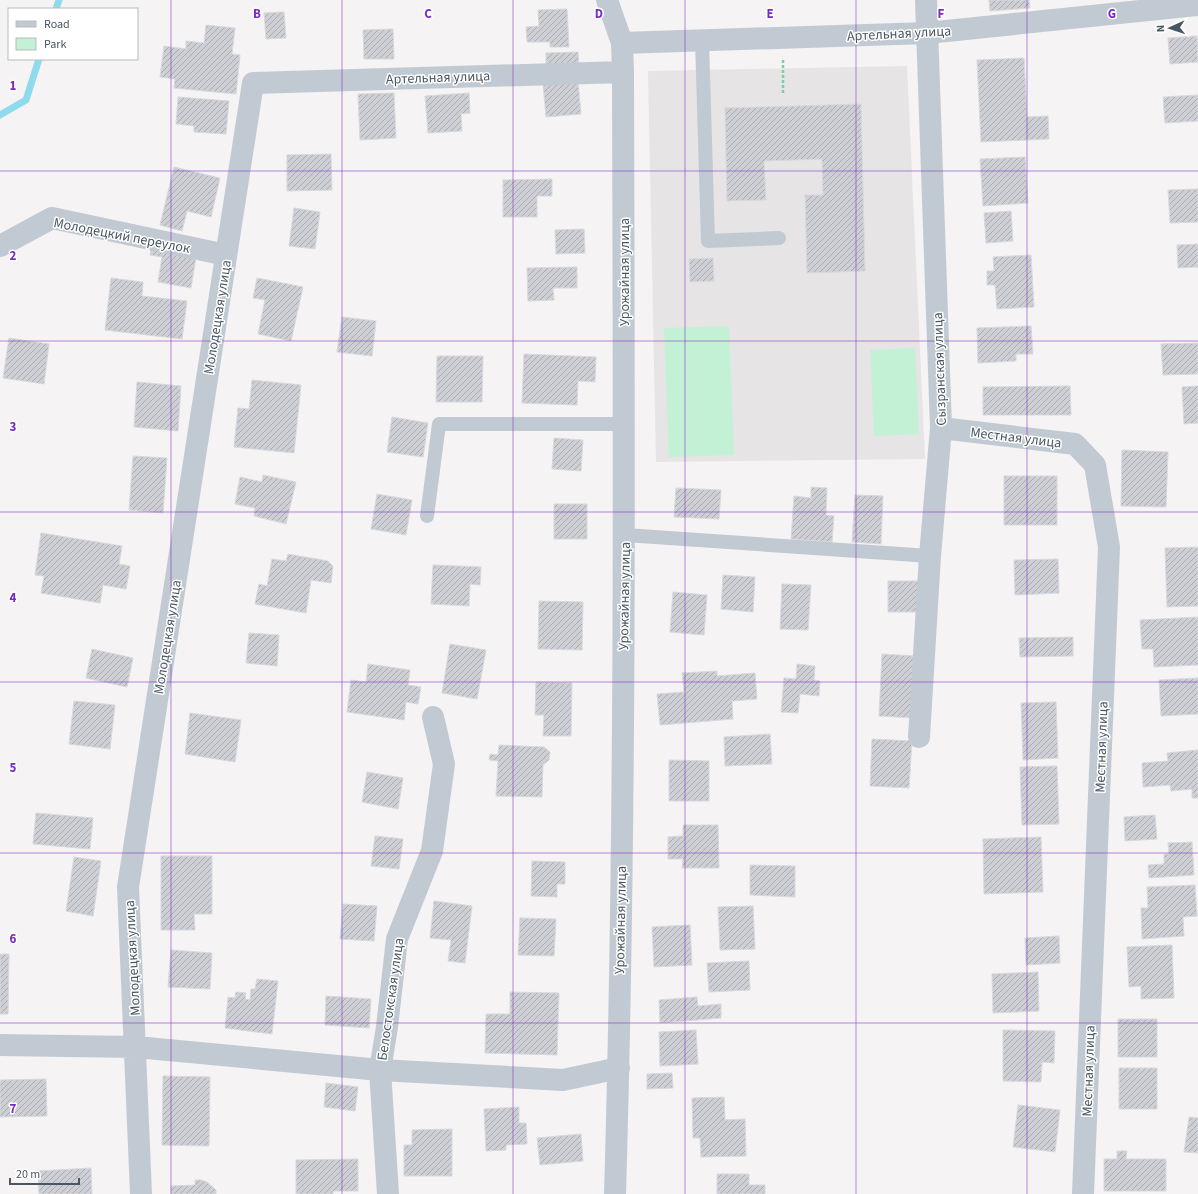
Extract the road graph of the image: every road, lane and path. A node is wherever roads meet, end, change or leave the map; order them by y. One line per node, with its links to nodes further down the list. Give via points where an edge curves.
1 (926, 0): 4 (street, Сызранская улица)
2 (606, 1): 7 (street, Урожайная улица)
3 (1198, 5): 4 (street, Артельная улица)
4 (926, 34): 5 (street, Артельная улица); 15 (street, Сызранская улица)
5 (782, 38): 6 (street, Артельная улица); 10 (path)
6 (702, 40): 7 (street, Артельная улица); 11 (lane, via 708,240)
7 (622, 43): 8 (street, Урожайная улица)
8 (623, 72): 9 (street, Артельная улица); 14 (street, Урожайная улица)
9 (253, 83): 13 (street, Молодецкая улица)
10 (783, 95)
11 (780, 238)
12 (0, 246): 13 (street, Молодецкий переулок, via 52,218)
13 (226, 255): 22 (street, Молодецкая улица, via 128,887)
14 (625, 424): 16 (lane, via 439,424); 17 (street, Урожайная улица)
15 (941, 428): 18 (street, Сызранская улица); 28 (street, Местная улица, via 1075,444 1095,466 1109,547)
16 (427, 516)
17 (625, 535): 18 (lane); 23 (street, Урожайная улица)
18 (930, 556): 20 (street, Сызранская улица)
19 (433, 717): 24 (street, Белостокская улица, via 444,764 432,851 397,939)
20 (919, 737)
21 (0, 1045): 22 (street)
22 (136, 1047): 24 (street); 25 (street, Молодецкая улица)
23 (619, 1068): 24 (street, via 563,1080); 27 (street, Урожайная улица)
24 (380, 1070): 26 (street, Белостокская улица)
25 (140, 1194)
26 (388, 1194)
27 (615, 1194)
28 (1083, 1194)

